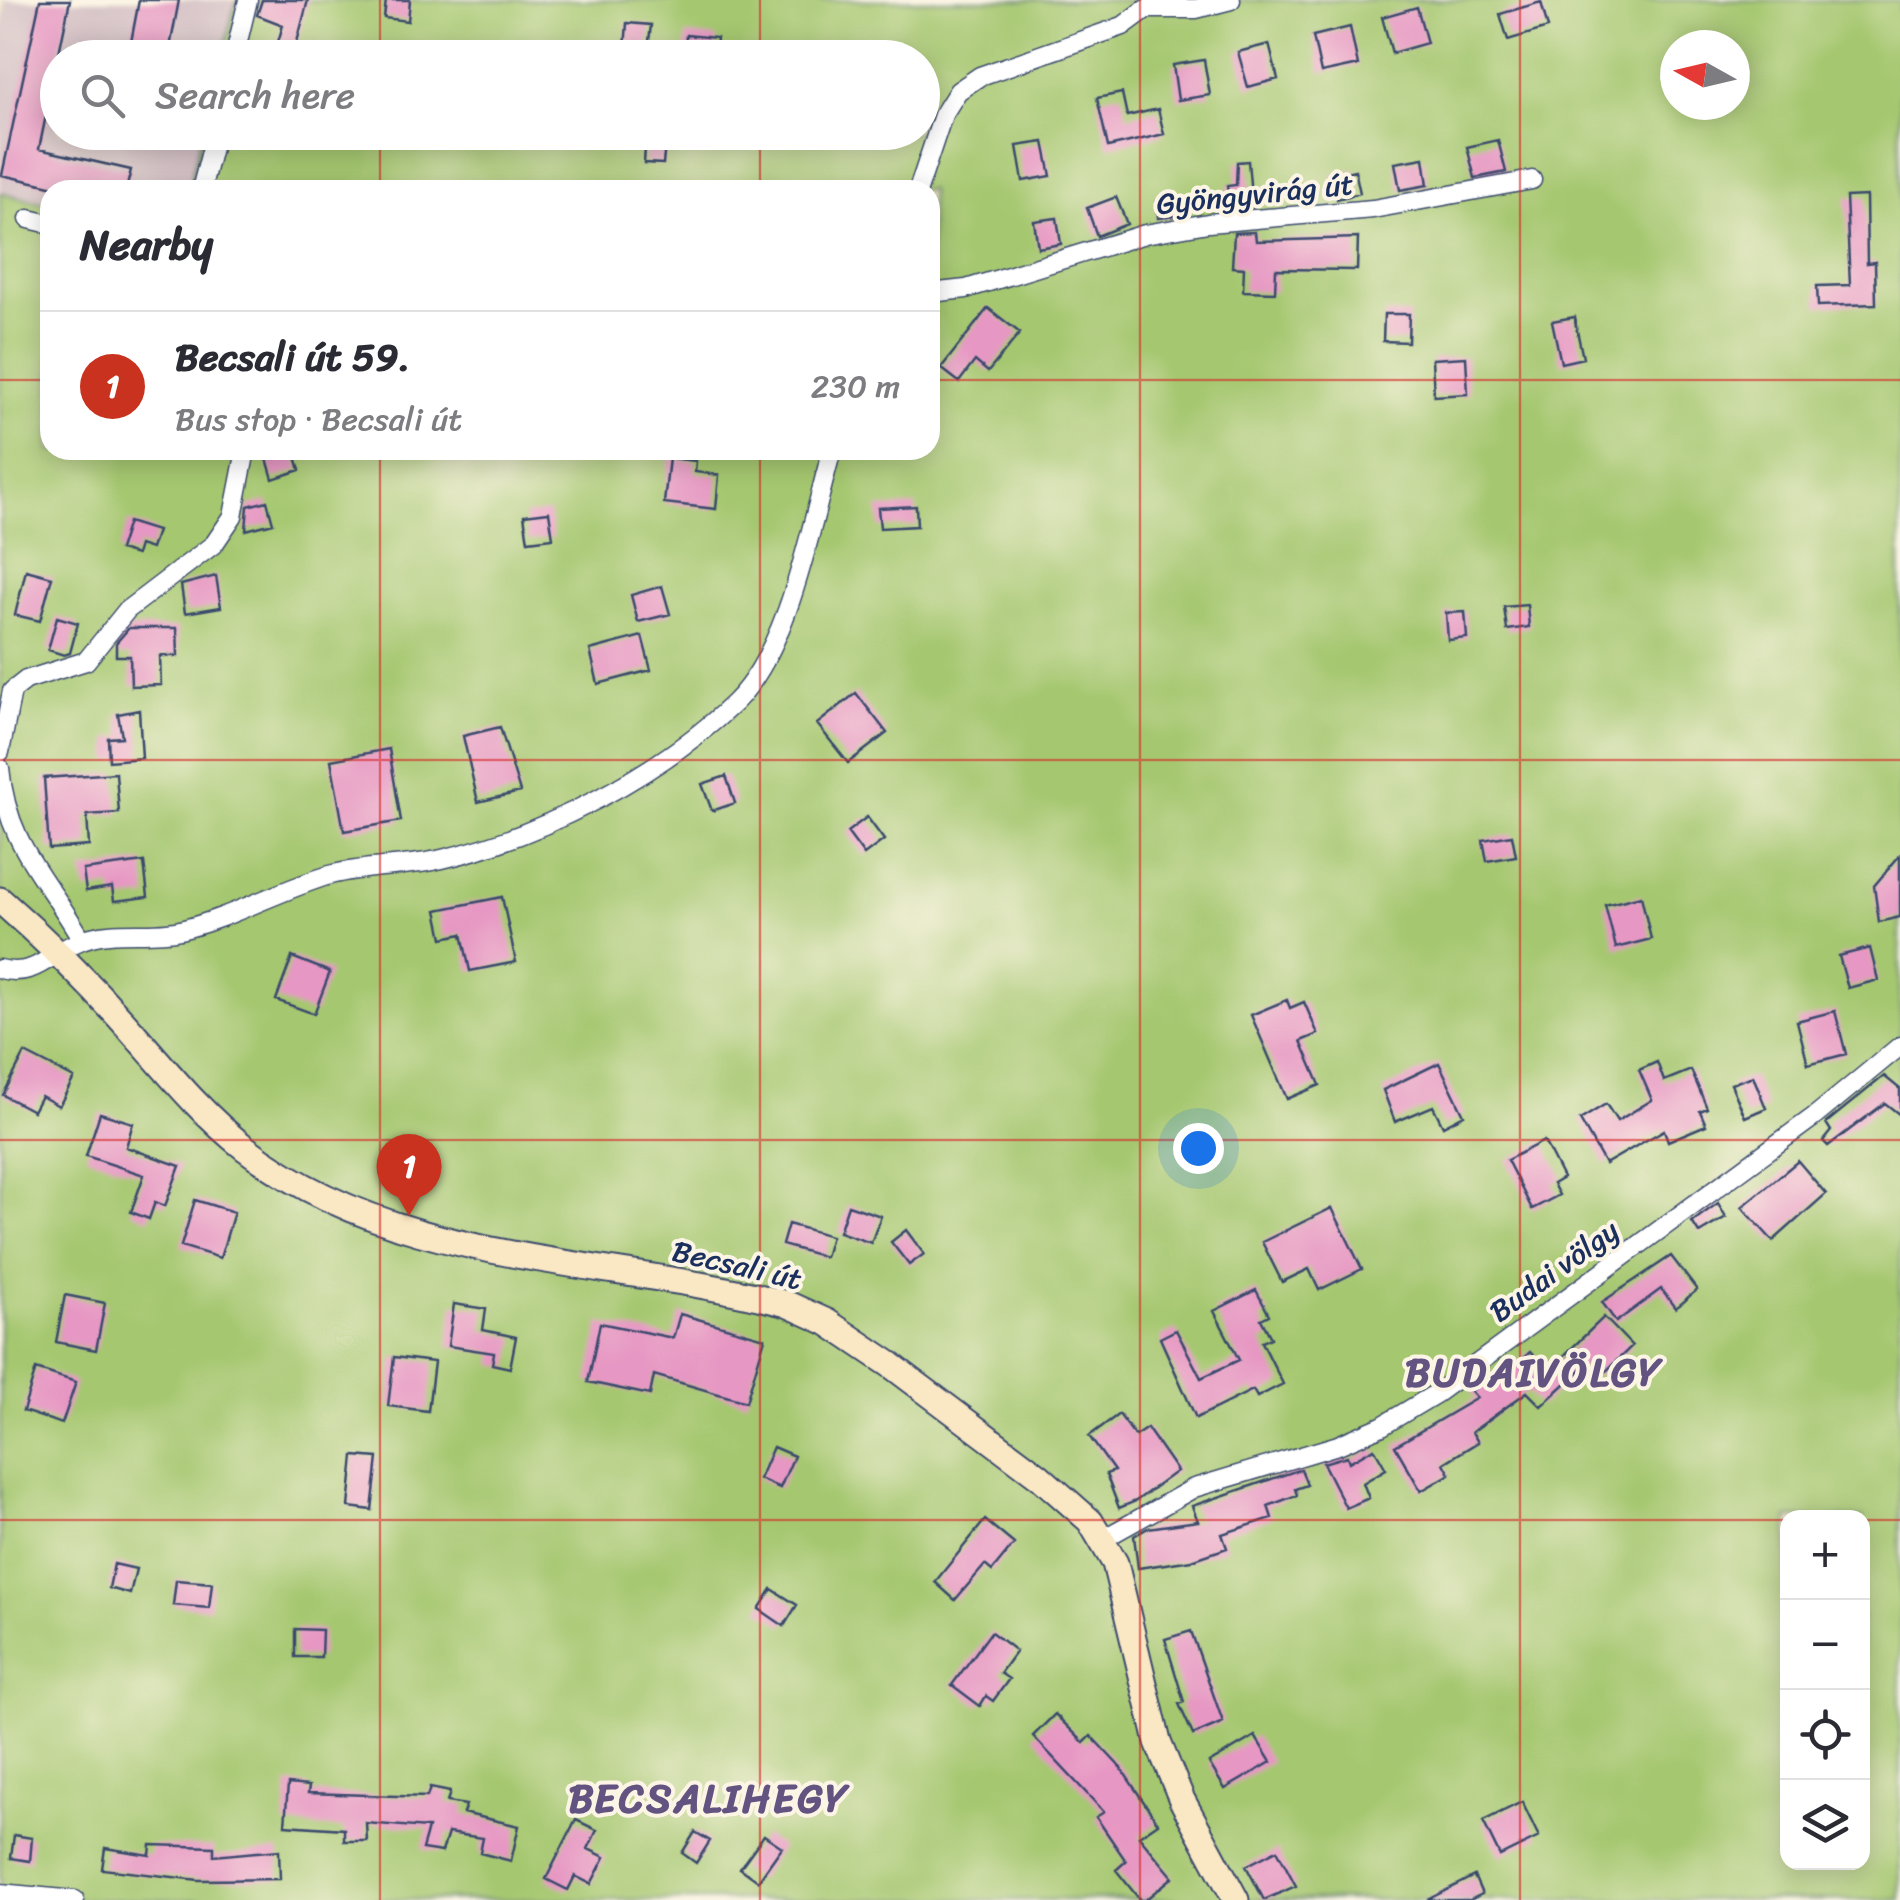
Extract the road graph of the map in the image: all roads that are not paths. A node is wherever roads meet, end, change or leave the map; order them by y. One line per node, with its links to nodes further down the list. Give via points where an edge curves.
1 (248, 0): 4 (street)
2 (1230, 0): 3 (street, via 1196,9)
3 (1148, 5): 5 (street, via 1122,26 980,76 958,92)
4 (238, 40)
5 (940, 125)
6 (212, 150): 8 (street)
7 (932, 150): 9 (street)
8 (204, 180)
9 (921, 180)
10 (1532, 180): 13 (street, Gyöngyvirág út, via 1373,209 1160,231)
11 (30, 220): 12 (street)
12 (40, 222)
13 (940, 292)
14 (244, 460): 16 (street, via 234,516 214,544 127,610 86,661 12,691)
15 (829, 460): 19 (street, via 761,666 735,702 632,780 482,848 329,875 182,929)
16 (0, 752)
17 (0, 768): 19 (street, via 2,798 18,842)
18 (0, 900): 19 (main road, Becsali út)
19 (71, 947): 20 (street, via 30,970); 22 (main road, Becsali út, via 196,1104 284,1174 376,1218 477,1248 787,1304 891,1365 1073,1504)
20 (0, 969)
21 (1900, 1046): 22 (street, Budai völgy, via 1438,1393 1338,1445 1194,1488)
22 (1103, 1539): 25 (main road, Becsali út, via 1122,1589 1158,1742)
23 (0, 1893): 24 (street)
24 (75, 1900)
25 (1236, 1900)

